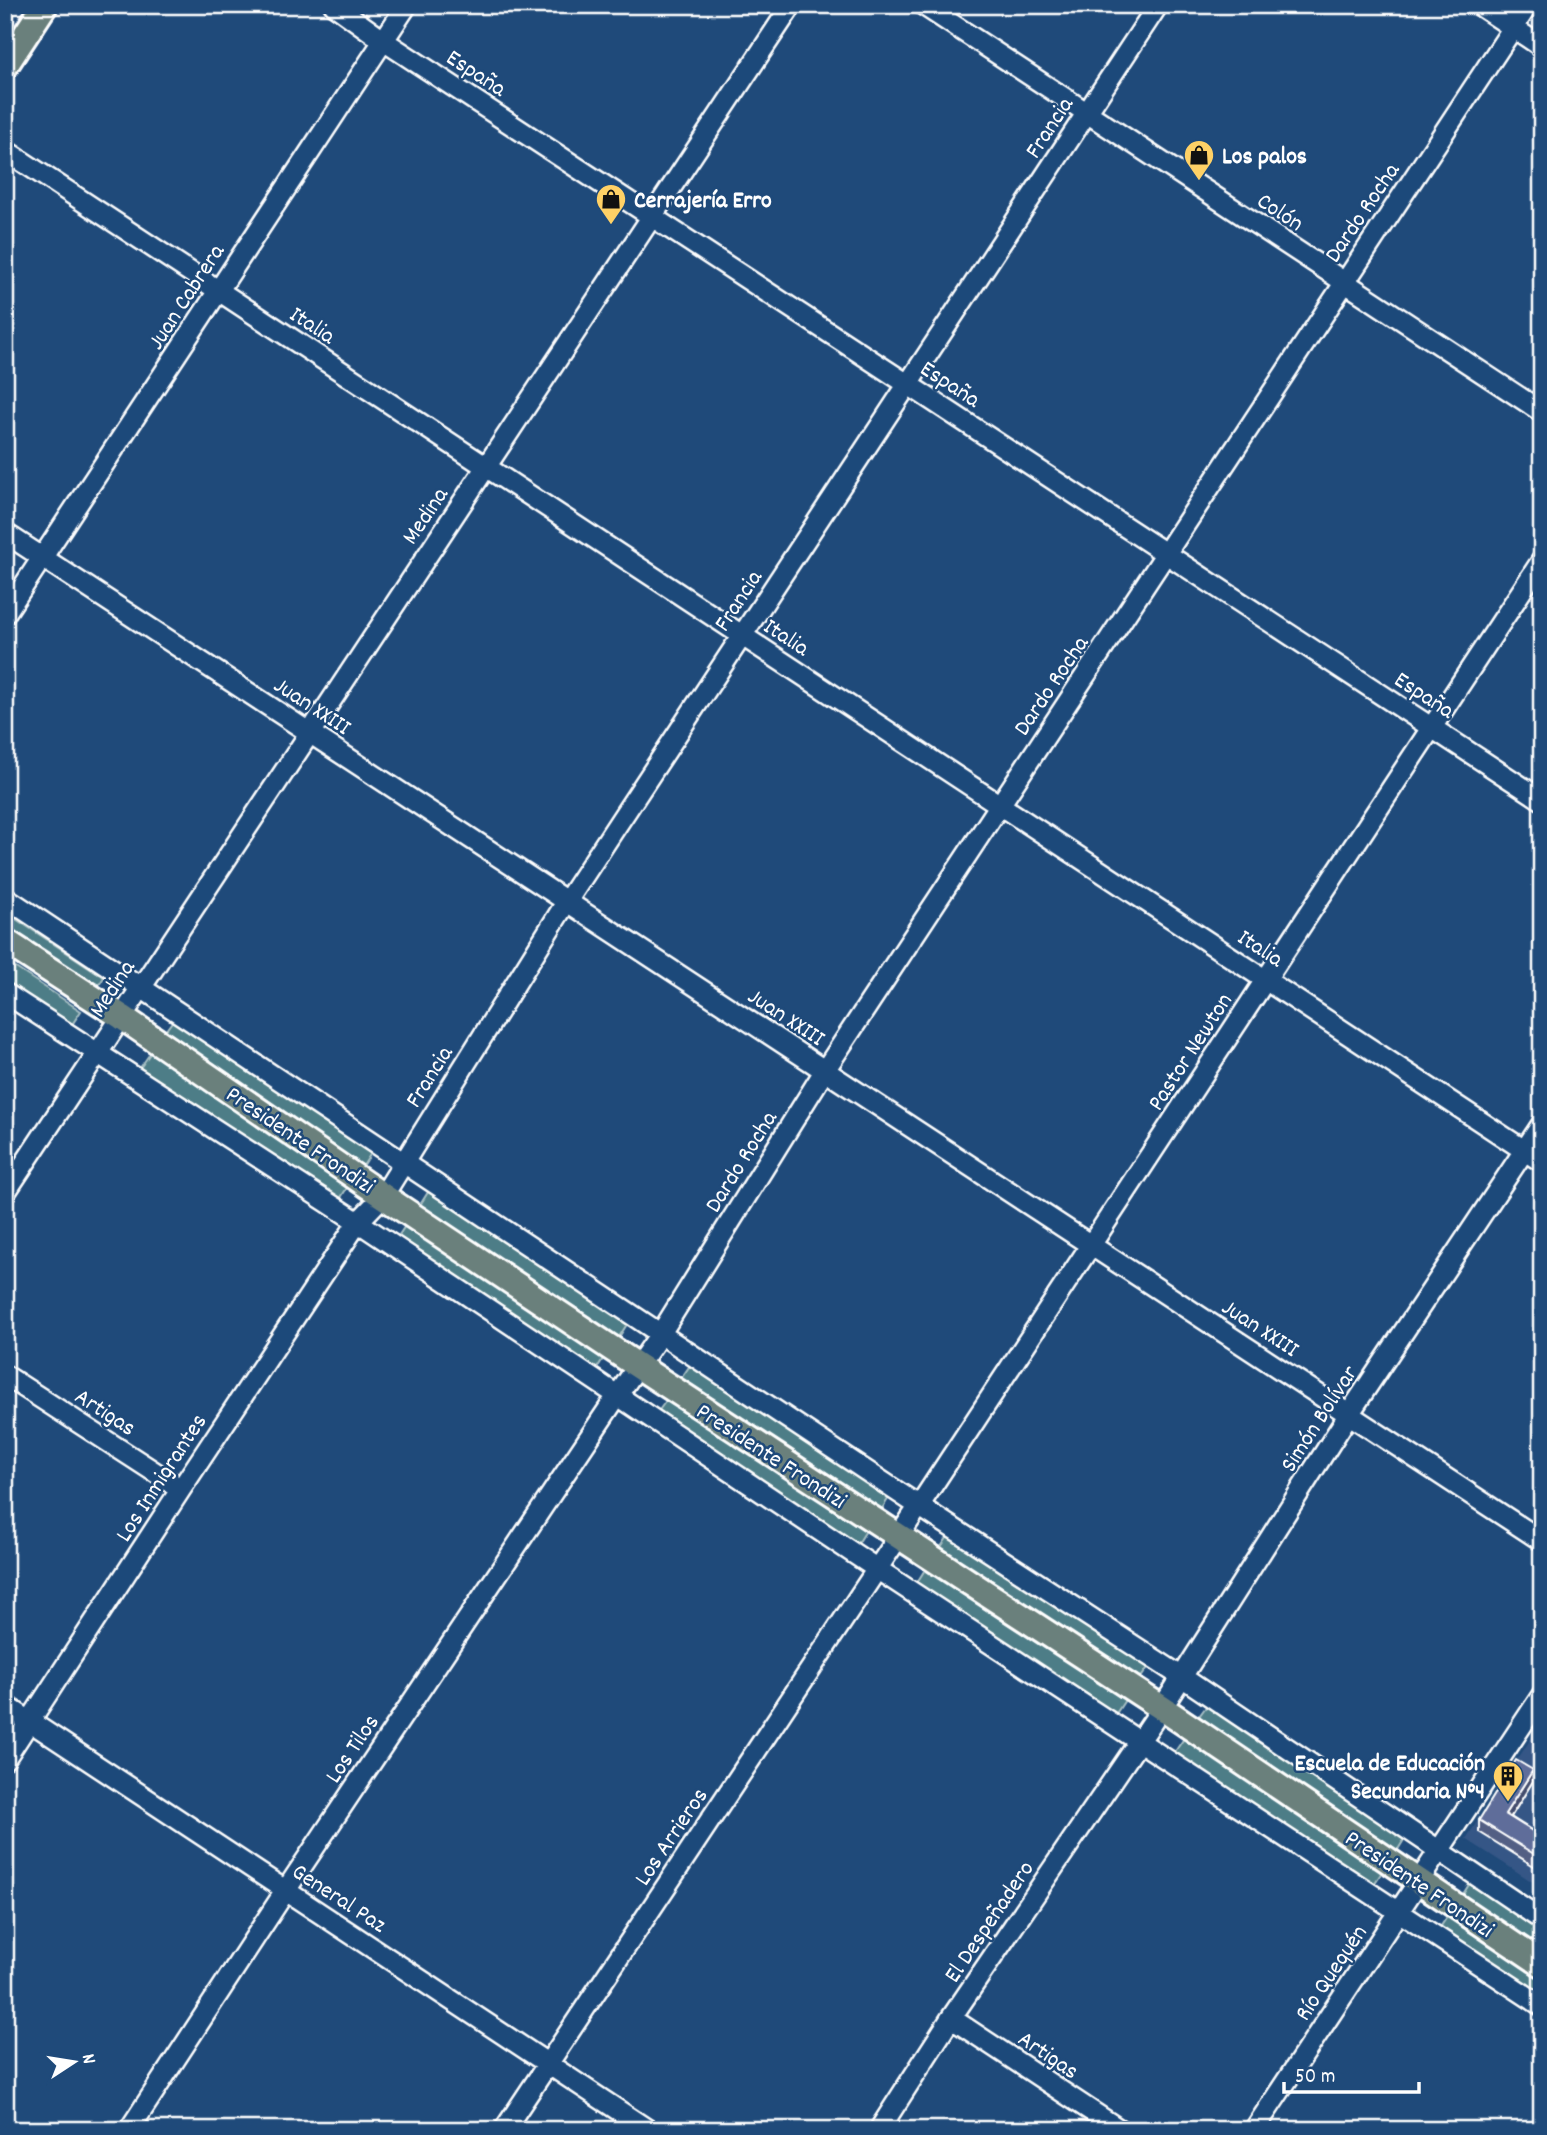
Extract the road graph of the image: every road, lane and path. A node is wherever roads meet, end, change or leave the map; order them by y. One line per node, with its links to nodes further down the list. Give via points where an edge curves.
1 (46, 5): 12 (main road)
2 (334, 5): 10 (street, España)
3 (407, 5): 10 (street, Juan Cabrera)
4 (792, 5): 15 (street, Medina)
5 (923, 5): 13 (street, Colón)
6 (1158, 5): 13 (street, Francia)
7 (1479, 5): 9 (street)
8 (1528, 5): 9 (street, Dardo Rocha)
9 (1513, 28): 11 (street); 16 (street, Dardo Rocha)
10 (384, 41): 15 (street, España); 17 (street, Juan Cabrera)
11 (1542, 47)
12 (5, 66)
13 (1087, 113): 16 (street, Colón); 18 (street, Francia)
14 (5, 150): 17 (street, Italia)
15 (651, 216): 18 (street, España); 20 (street, Medina)
16 (1344, 282): 19 (street, Colón); 22 (street, Dardo Rocha)
17 (218, 290): 20 (street, Italia); 23 (street, Juan Cabrera)
18 (908, 385): 22 (street, España); 26 (street, Francia)
19 (1542, 412)
20 (486, 466): 26 (street, Italia); 28 (street, Medina)
21 (5, 533): 23 (street, Juan XXIII)
22 (1167, 554): 27 (street, España); 30 (street, Dardo Rocha)
23 (42, 557): 25 (street, Juan Cabrera); 28 (street, Juan XXIII)
24 (1542, 561): 27 (street, Pastor Newton)
25 (5, 614)
26 (743, 636): 30 (street, Italia); 32 (street, Francia)
27 (1432, 728): 29 (street, España); 34 (street, Pastor Newton)
28 (310, 732): 32 (street, Juan XXIII); 35 (street, Medina)
29 (1542, 800)
30 (1000, 805): 34 (street, Italia); 39 (street, Dardo Rocha)
31 (5, 897): 35 (street, Presidente Frondizi)
32 (567, 901): 39 (street, Juan XXIII); 42 (street, Francia)
33 (5, 941): 37 (main road, Presidente Frondizi)
34 (1265, 980): 41 (street, Italia); 47 (street, Pastor Newton)
35 (140, 988): 37 (street, Medina); 42 (street, Presidente Frondizi)
36 (5, 993): 38 (street, Presidente Frondizi)
37 (122, 1017): 38 (street, Medina); 45 (main road, Presidente Frondizi)
38 (98, 1053): 44 (street, Medina); 46 (street, Presidente Frondizi)
39 (825, 1070): 47 (street, Juan XXIII); 48 (street, Dardo Rocha)
40 (1542, 1124): 41 (street, Simón Bolívar)
41 (1524, 1150): 43 (street, Italia); 52 (street, Simón Bolívar)
42 (403, 1161): 45 (street, Francia); 48 (street, Presidente Frondizi)
43 (1542, 1162)
44 (5, 1193)
45 (383, 1196): 46 (street, Francia); 49 (main road, Presidente Frondizi)
46 (358, 1222): 51 (street, Presidente Frondizi); 53 (street, Los Inmigrantes)
47 (1090, 1244): 52 (street, Juan XXIII); 54 (street, Pastor Newton)
48 (661, 1333): 49 (street, Dardo Rocha); 54 (street, Presidente Frondizi)
49 (638, 1366): 51 (street, Dardo Rocha); 55 (main road, Presidente Frondizi)
50 (5, 1375): 53 (street, Artigas)
51 (617, 1396): 57 (street, Presidente Frondizi); 67 (street, Los Tilos)
52 (1349, 1414): 56 (street, Juan XXIII); 58 (street, Simón Bolívar)
53 (181, 1489): 62 (street, Los Inmigrantes)
54 (919, 1506): 55 (street, Pastor Newton); 58 (street, Presidente Frondizi)
55 (898, 1538): 57 (street, Pastor Newton); 61 (main road, Presidente Frondizi)
56 (1542, 1541)
57 (877, 1569): 63 (street, Presidente Frondizi); 73 (street, Los Arrieros)
58 (1182, 1677): 61 (street, Simón Bolívar); 65 (street, Presidente Frondizi)
59 (1542, 1695): 65 (street, Río Quequén)
60 (5, 1705): 62 (street, General Paz)
61 (1162, 1708): 63 (street, Simón Bolívar); 66 (main road, Presidente Frondizi)
62 (30, 1721): 64 (street, Los Inmigrantes); 67 (street, General Paz)
63 (1140, 1742): 68 (street, Presidente Frondizi); 72 (street, El Despeñadero)
64 (5, 1759)
65 (1438, 1851): 66 (street, Río Quequén); 69 (street, Presidente Frondizi)
66 (1419, 1882): 68 (street, Río Quequén); 70 (main road, Presidente Frondizi)
67 (286, 1890): 73 (street, General Paz); 74 (street, Los Tilos)
68 (1399, 1912): 71 (street, Presidente Frondizi); 79 (street, Río Quequén)
69 (1542, 1920)
70 (1542, 1964)
71 (1542, 2006)
72 (951, 2018): 77 (street, El Despeñadero); 78 (street, Artigas)
73 (548, 2063): 75 (street, Los Arrieros); 76 (street, General Paz)
74 (129, 2130)
75 (504, 2130)
76 (648, 2130)
77 (878, 2130)
78 (1120, 2130)
79 (1254, 2130)

